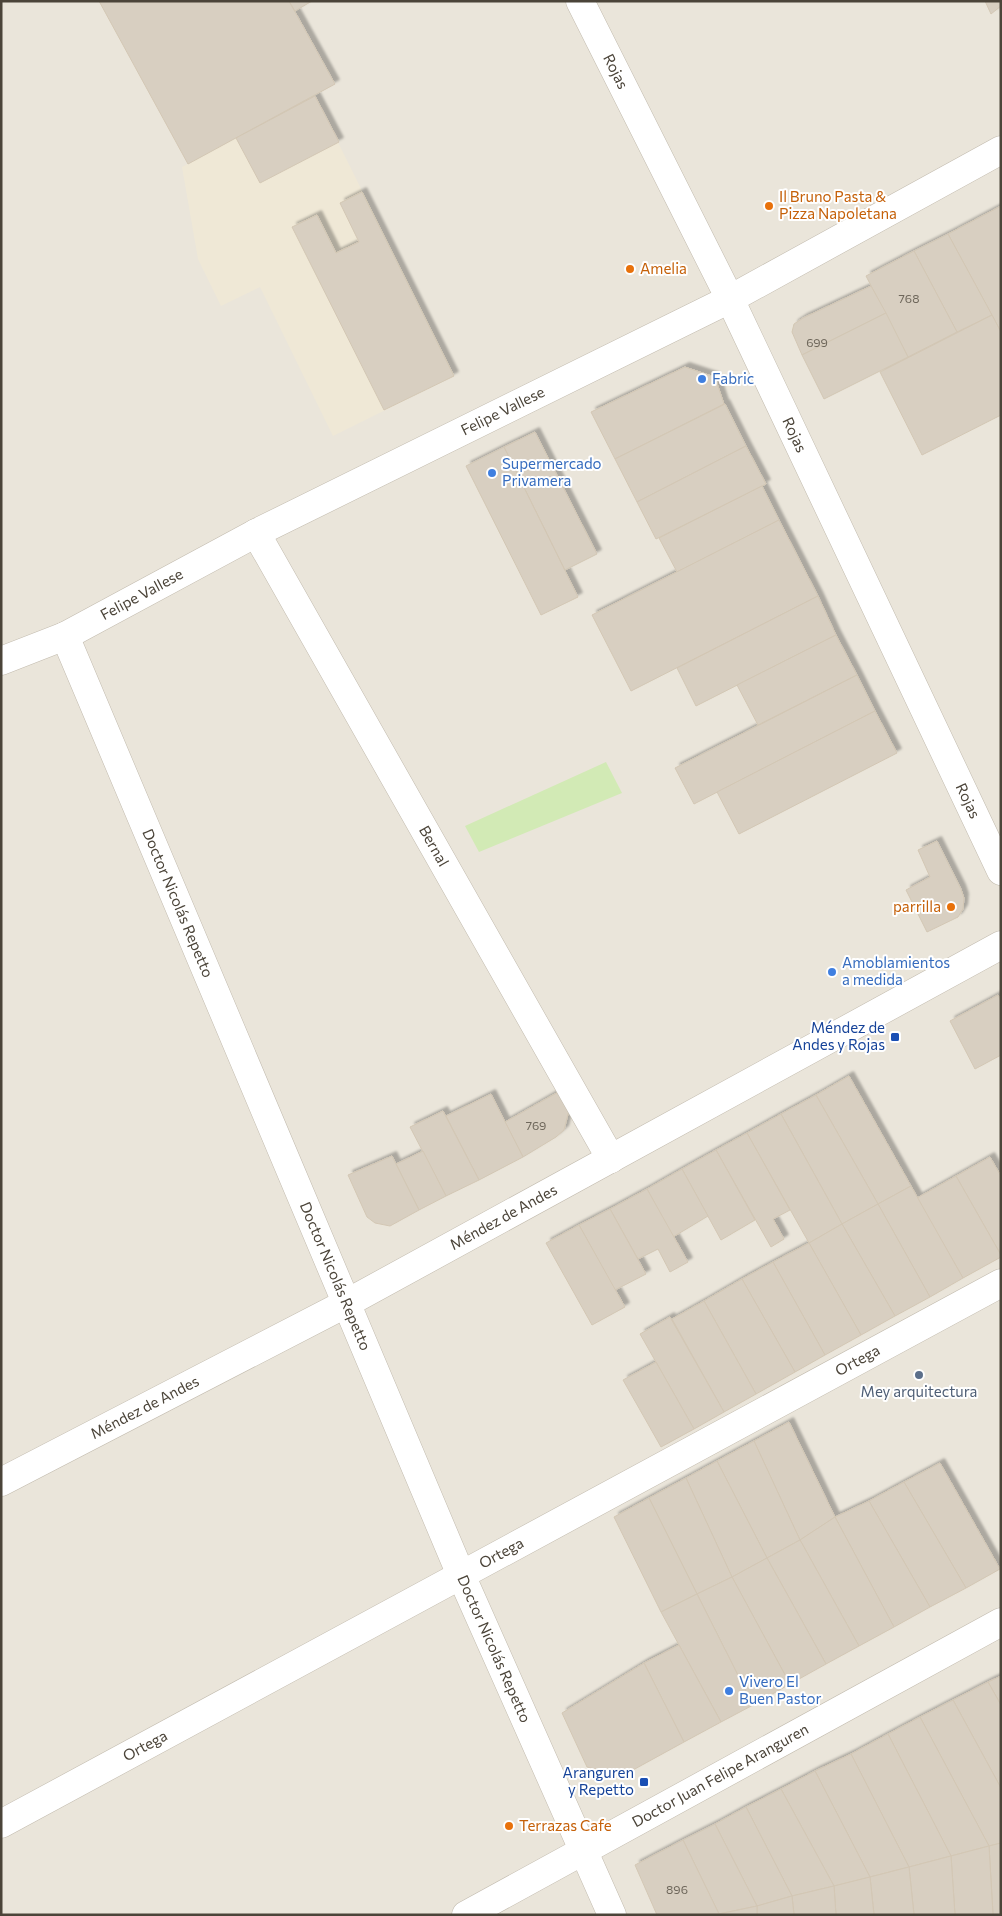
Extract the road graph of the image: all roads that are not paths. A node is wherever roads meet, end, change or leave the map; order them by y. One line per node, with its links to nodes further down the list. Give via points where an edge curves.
1 (580, 1): 3 (street, Rojas)
2 (1001, 150): 3 (street, Felipe Vallese)
3 (730, 299): 4 (street, Felipe Vallese); 7 (street, Rojas)
4 (256, 533): 5 (street, Felipe Vallese); 9 (street, Bernal)
5 (65, 636): 6 (street, Felipe Vallese); 11 (street, Doctor Nicolás Repetto)
6 (1, 661)
7 (1001, 871)
8 (1001, 945): 9 (street, Méndez de Andes)
9 (611, 1159): 11 (street, Méndez de Andes)
10 (1001, 1283): 13 (street, Ortega)
11 (347, 1303): 12 (street, Méndez de Andes); 13 (street, Doctor Nicolás Repetto)
12 (1, 1482)
13 (461, 1575): 15 (street, Ortega); 16 (street, Doctor Nicolás Repetto)
14 (1001, 1622): 16 (street, Doctor Juan Felipe Aranguren)
15 (1, 1824)
16 (583, 1851): 17 (street, Doctor Juan Felipe Aranguren); 18 (street, Doctor Nicolás Repetto)
17 (466, 1915)
18 (612, 1915)

